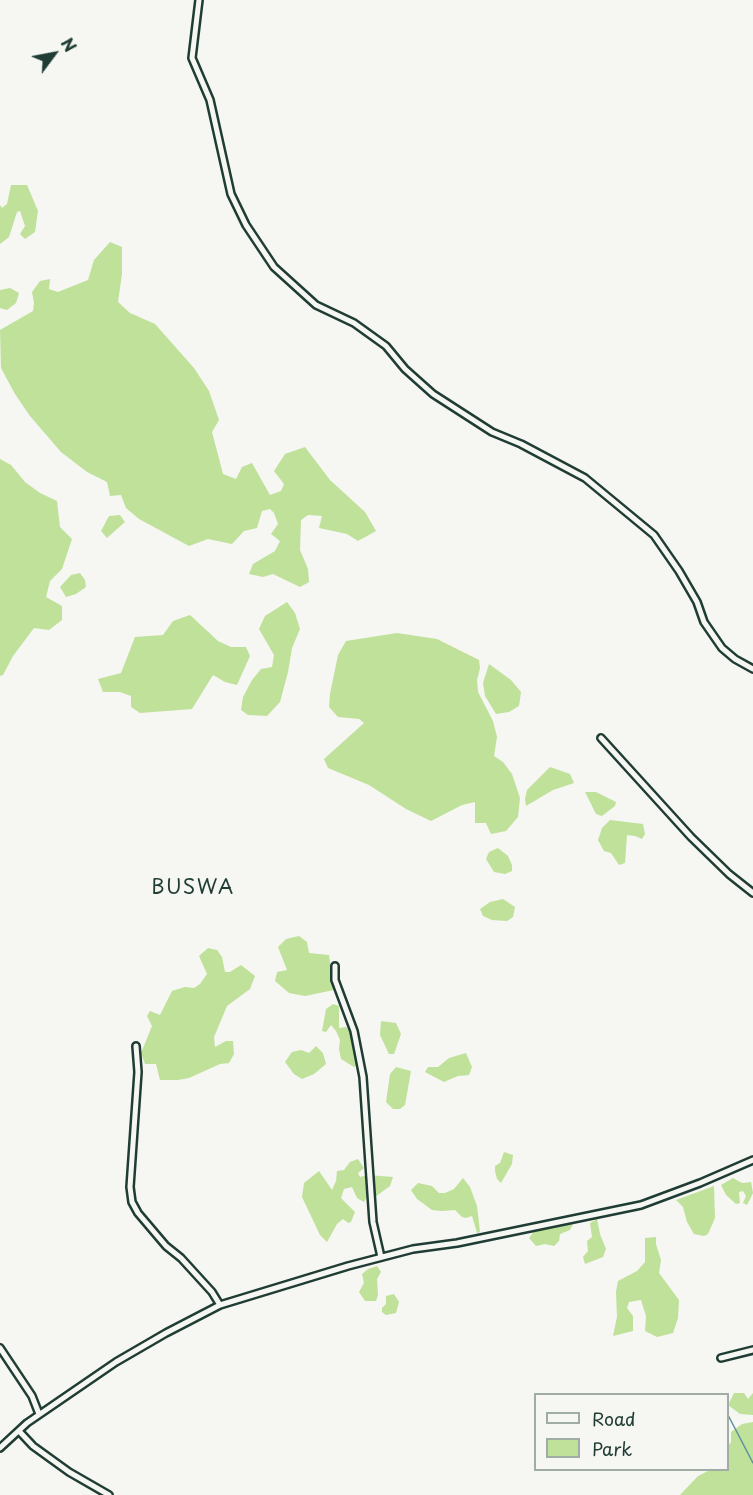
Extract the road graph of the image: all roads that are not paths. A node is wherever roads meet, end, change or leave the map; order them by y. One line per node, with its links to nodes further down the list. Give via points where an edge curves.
1 (199, 0): 2 (street, via 192,58 210,100 231,194 274,267 316,305 354,322 386,346 433,394 492,432 585,478 654,535 722,648)
2 (753, 669)
3 (601, 738): 4 (street, via 691,837)
4 (753, 893)
5 (335, 966): 8 (street, via 335,980 354,1031 363,1077 373,1222)
6 (136, 1046): 9 (street, via 132,1202)
7 (753, 1160): 8 (street, via 641,1205)
8 (381, 1257): 9 (street)
9 (220, 1305): 13 (street, via 116,1362)
10 (0, 1348): 13 (street, via 32,1396)
11 (753, 1350): 12 (street)
12 (721, 1358)
13 (39, 1414): 14 (street)
14 (19, 1431): 15 (street); 16 (street, via 60,1466)
15 (0, 1448)
16 (109, 1495)

